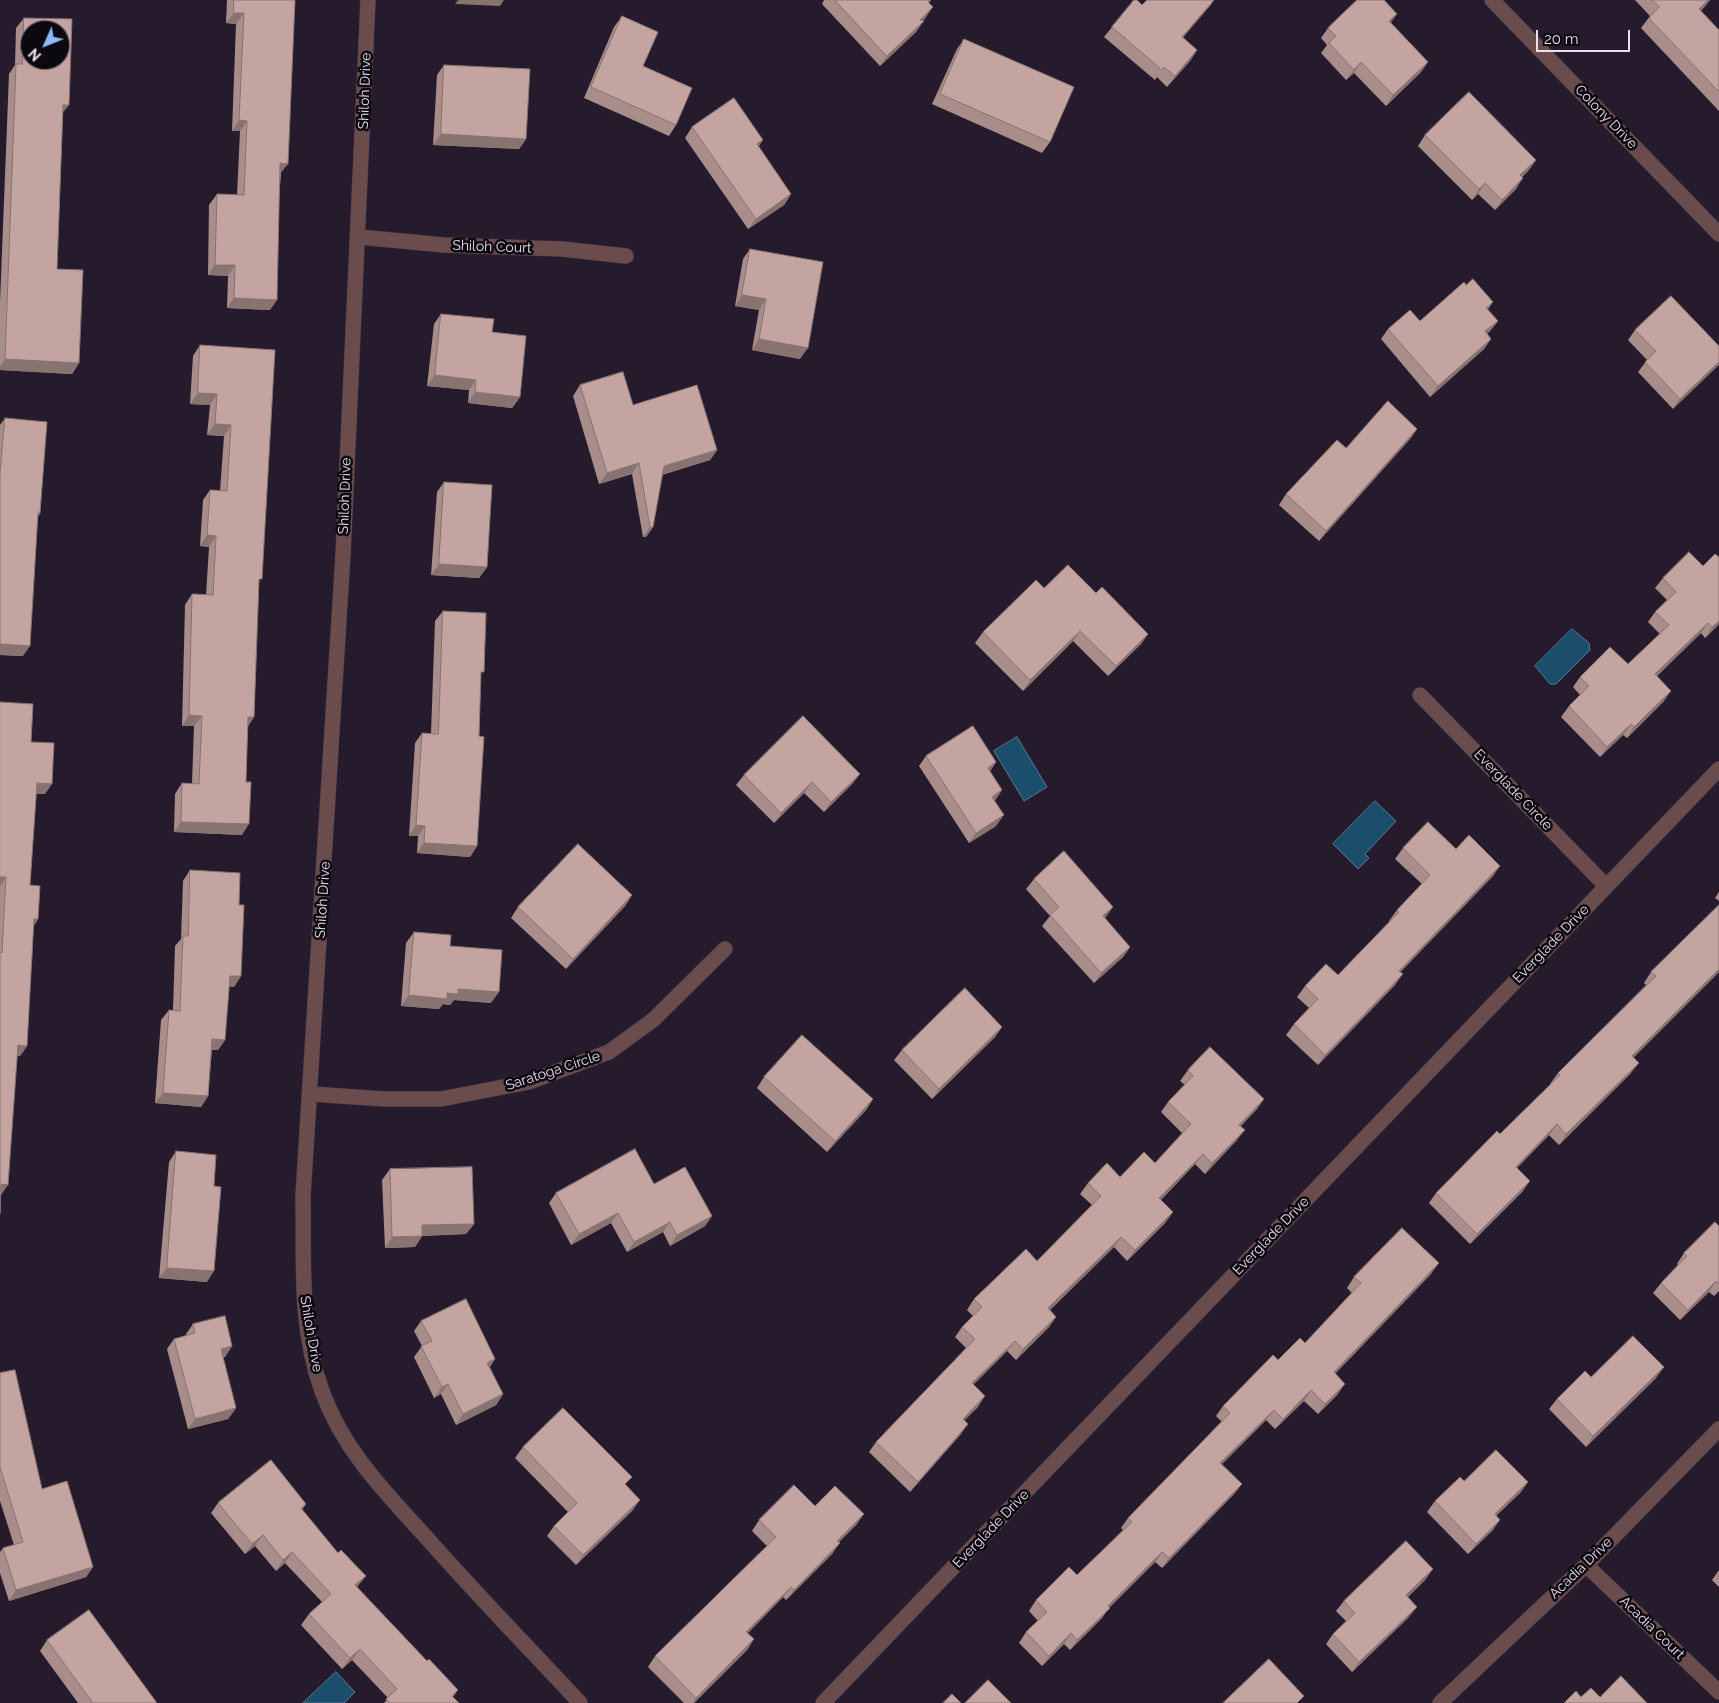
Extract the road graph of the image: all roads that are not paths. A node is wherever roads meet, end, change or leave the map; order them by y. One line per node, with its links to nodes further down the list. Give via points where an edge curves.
1 (368, 0): 4 (street, Shiloh Drive)
2 (1492, 0): 3 (street, Colony Drive)
3 (1719, 234)
4 (359, 237): 5 (street, Shiloh Court); 10 (street, Shiloh Drive)
5 (626, 256)
6 (1420, 695): 8 (street, Everglade Circle)
7 (1719, 769): 8 (street, Everglade Drive)
8 (1606, 886): 15 (street, Everglade Drive)
9 (725, 949): 10 (street, Saratoga Circle, via 653,1020 609,1052 528,1082 441,1099)
10 (311, 1094): 14 (street, Shiloh Drive, via 303,1196 302,1291 306,1326 321,1390 336,1424 366,1471)
11 (1719, 1429): 12 (street, Acadia Drive)
12 (1586, 1565): 13 (street, Acadia Court); 16 (street, Acadia Drive)
13 (1719, 1692)
14 (580, 1703)
15 (822, 1703)
16 (1440, 1703)

